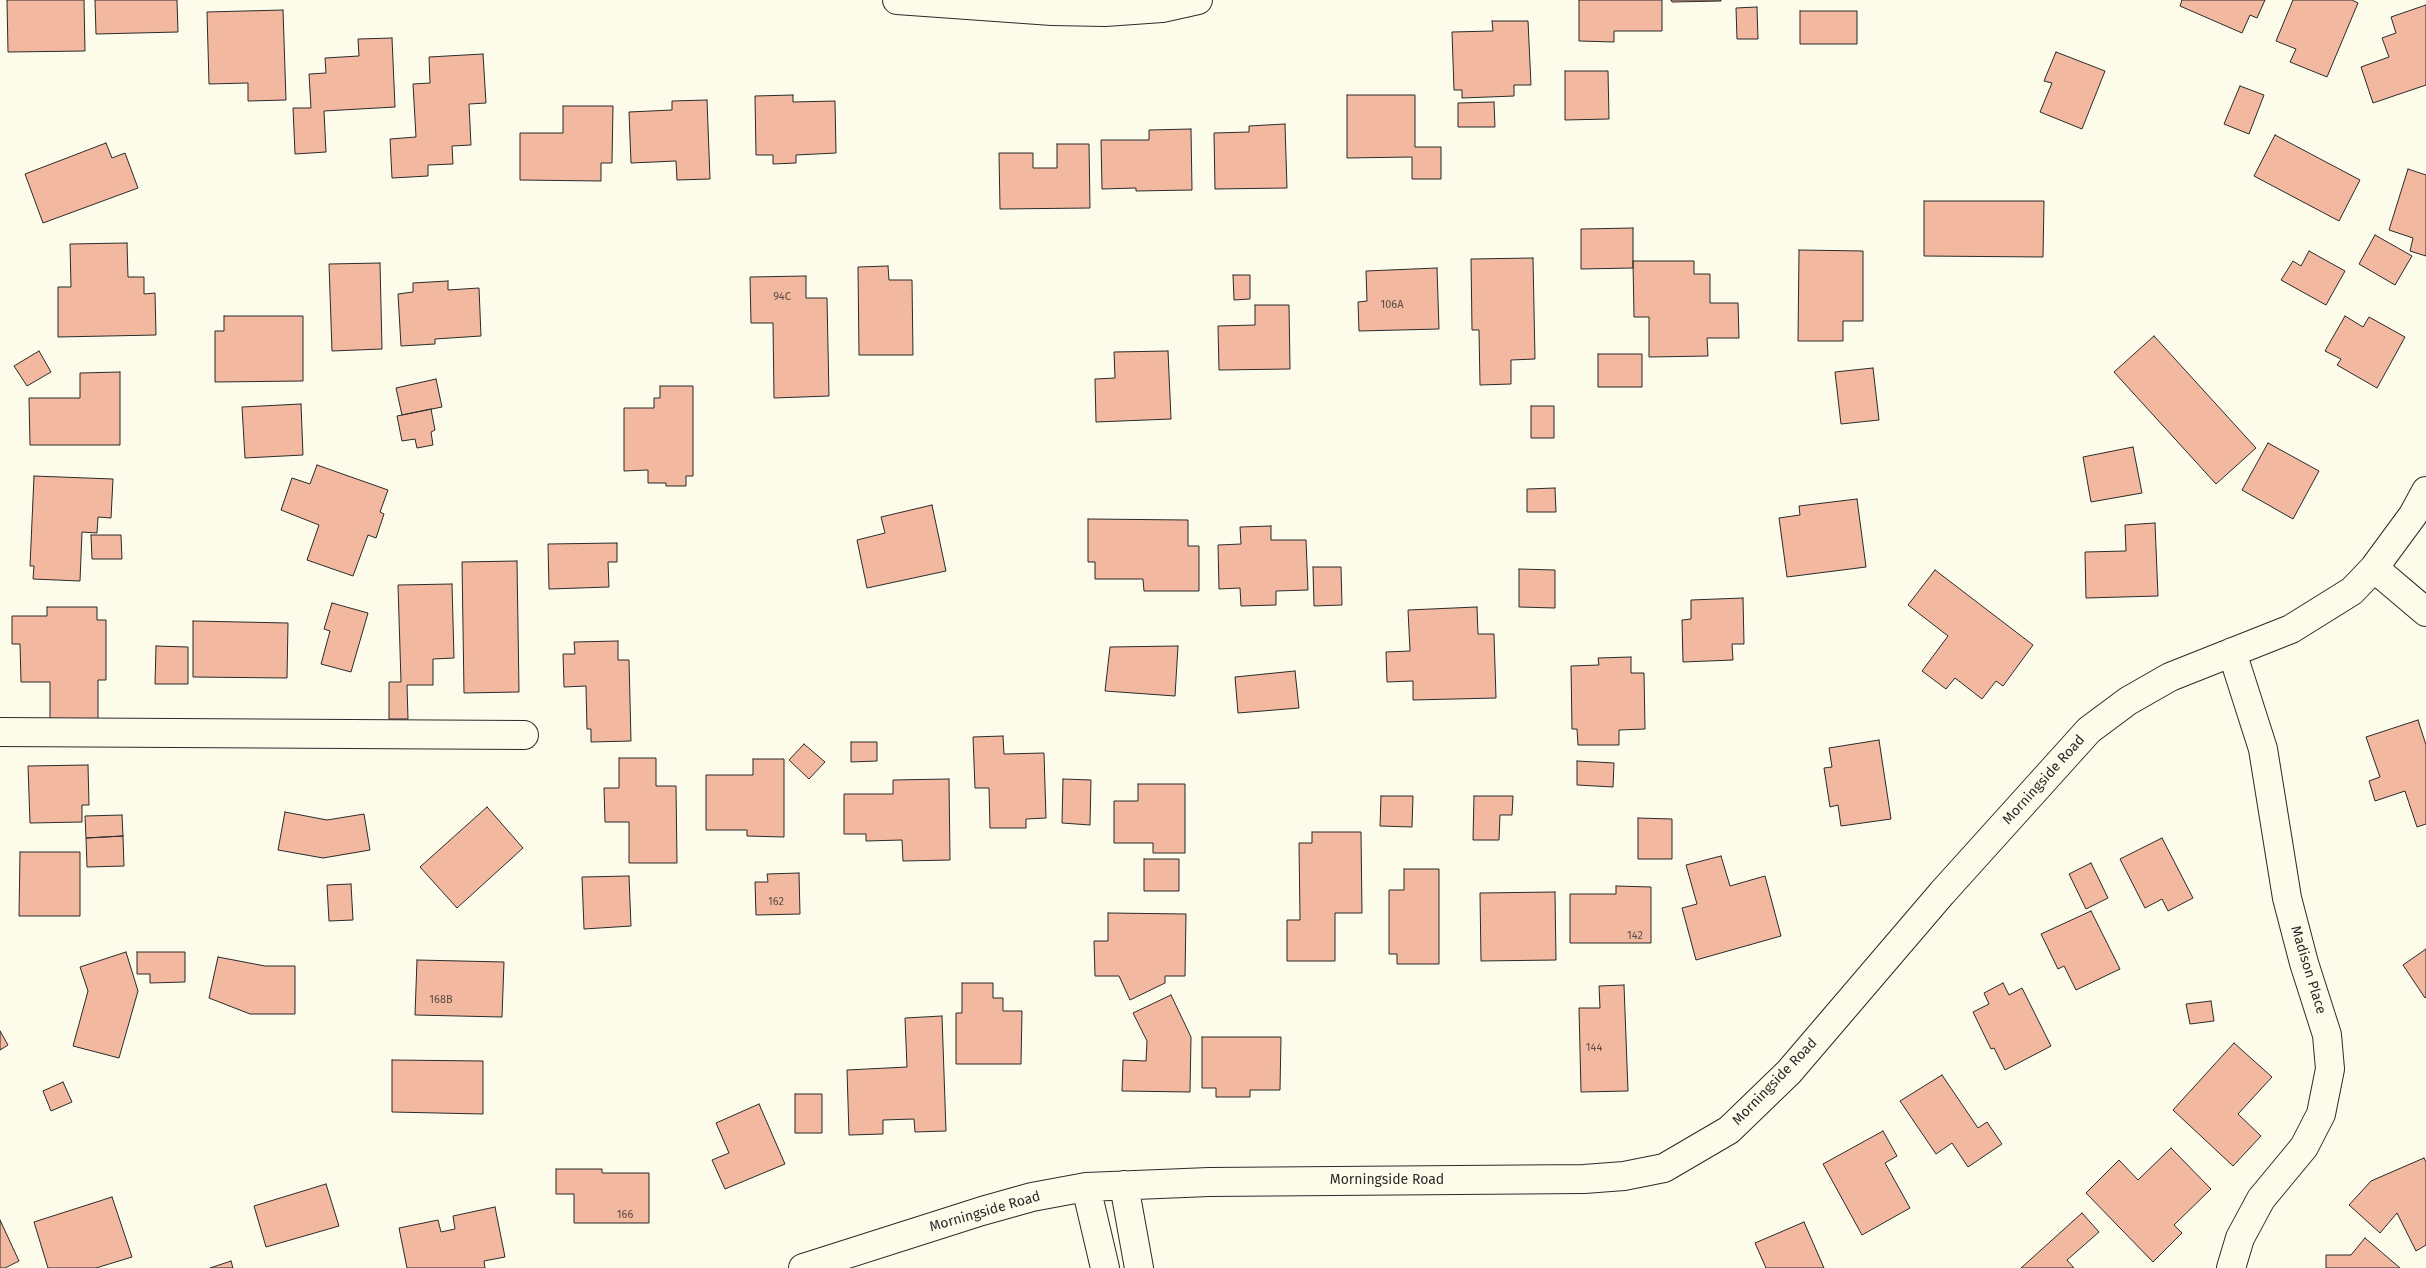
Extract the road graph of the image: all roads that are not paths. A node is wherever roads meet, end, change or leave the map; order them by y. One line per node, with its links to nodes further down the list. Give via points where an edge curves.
1 (896, 0): 2 (street, via 1105,12 1162,8)
2 (1198, 0)
3 (2426, 491): 4 (street, Morningside Road, via 2413,515)
4 (2374, 568): 5 (street); 6 (street, Morningside Road, via 2352,591 2324,610 2291,629)
5 (2426, 612)
6 (2232, 652): 9 (street, Morningside Road, via 2162,682 2128,701 2090,730 1942,893 1783,1079 1729,1130 1664,1168 1584,1179 1209,1182); 14 (street, Madison Place, via 2263,749 2287,898 2328,1035 2330,1069 2321,1114 2304,1147 2261,1199 2240,1238)
7 (0, 732): 8 (street)
8 (524, 735)
9 (1124, 1186): 10 (street, Morningside Road); 13 (street)
10 (1086, 1187): 11 (street, Morningside Road, via 982,1211); 12 (street)
11 (803, 1268)
12 (1105, 1268)
13 (1140, 1268)
14 (2231, 1268)

